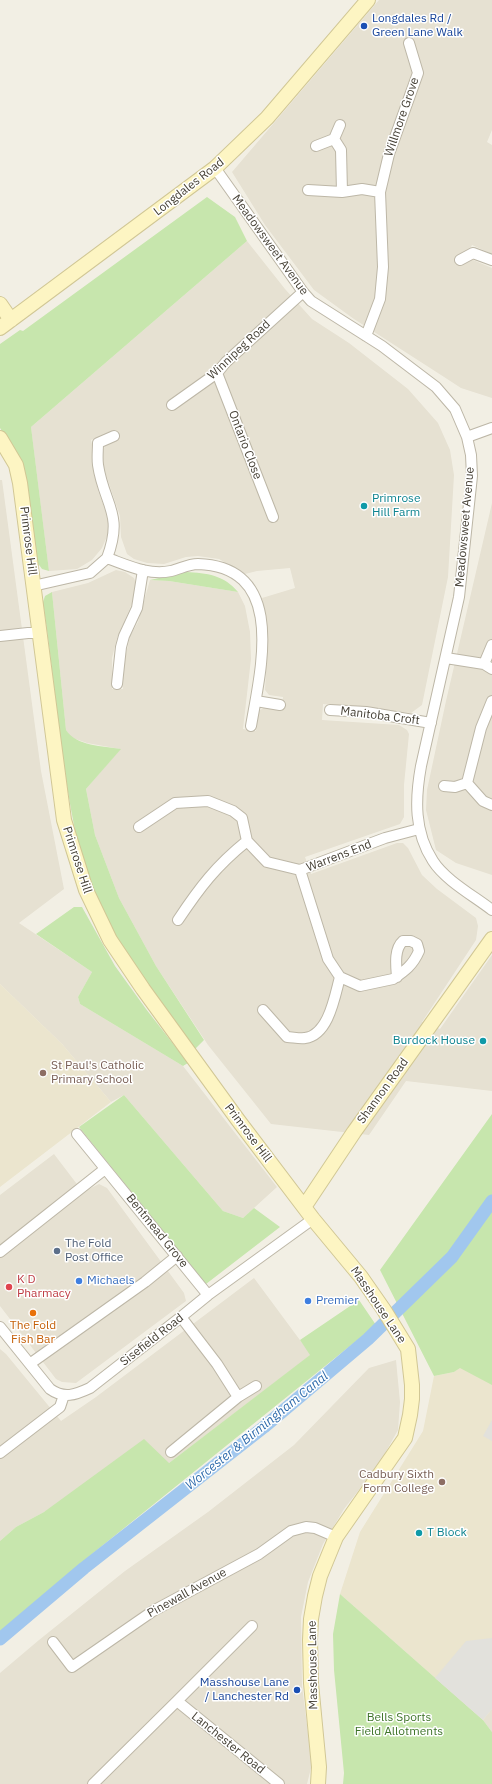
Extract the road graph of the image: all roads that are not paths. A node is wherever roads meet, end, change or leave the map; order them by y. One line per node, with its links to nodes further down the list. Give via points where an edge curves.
1 (368, 0): 6 (street, Longdales Road, via 267,118)
2 (409, 42): 9 (street, Willmore Grove, via 418,73 389,154)
3 (340, 125): 4 (street)
4 (334, 139): 5 (street); 8 (street, via 341,150)
5 (316, 146)
6 (215, 168): 12 (street, Meadowsweet Avenue); 14 (street, Longdales Road)
7 (308, 190): 8 (street)
8 (342, 192): 9 (street, via 362,189)
9 (380, 192): 15 (street, Willmore Grove, via 383,267 380,299)
10 (460, 260): 11 (street, via 473,254)
11 (492, 260)
12 (302, 292): 15 (street, Meadowsweet Avenue, via 311,301); 16 (street, Winnipeg Road)
13 (0, 304): 14 (street)
14 (5, 324)
15 (366, 336): 20 (street, Meadowsweet Avenue, via 446,397 455,409)
16 (217, 373): 17 (street, Winnipeg Road); 22 (street, Ontario Close)
17 (172, 405)
18 (492, 428): 20 (street)
19 (114, 436): 23 (street, via 98,443 98,464 114,519 112,543)
20 (467, 437): 29 (street, Meadowsweet Avenue, via 472,476 459,597)
21 (0, 438): 25 (street, Primrose Hill, via 16,465)
22 (273, 517)
23 (107, 558): 24 (street); 25 (street, via 90,573)
24 (143, 570): 31 (street, via 137,608 121,647); 32 (street, via 171,571 197,564 220,567 245,580 256,600 262,622 263,655)
25 (34, 586): 26 (street, Primrose Hill)
26 (40, 633): 27 (street); 53 (street, Primrose Hill, via 64,820 86,890 110,940 143,988)
27 (0, 636)
28 (492, 645): 30 (street)
29 (446, 658): 30 (street); 36 (street, Meadowsweet Avenue)
30 (488, 667)
31 (117, 684)
32 (256, 701): 34 (street); 37 (street)
33 (492, 701): 38 (street, via 481,728)
34 (280, 705)
35 (330, 710): 36 (street, Manitoba Croft, via 366,712)
36 (431, 723): 42 (street, Meadowsweet Avenue, via 417,789)
37 (252, 726)
38 (467, 783): 39 (street, via 455,787); 40 (street, via 484,801)
39 (444, 786)
40 (492, 805)
41 (139, 827): 43 (street, via 175,803 208,801 233,811 242,818)
42 (419, 829): 44 (street, Warrens End, via 385,838); 45 (street, Meadowsweet Avenue, via 433,862)
43 (247, 841): 44 (street, via 267,862); 46 (street, via 227,857 200,886)
44 (300, 870): 48 (street, Warrens End, via 328,959)
45 (492, 910)
46 (178, 920)
47 (492, 938): 53 (street, Shannon Road)
48 (340, 977): 49 (street, via 360,986); 50 (street, via 331,1010 322,1029 315,1035 305,1038 287,1037)
49 (397, 977)
50 (263, 1010)
51 (77, 1134): 52 (street, Bentmead Grove)
52 (105, 1169): 55 (street); 56 (street, Bentmead Grove)
53 (304, 1207): 54 (street, Primrose Hill)
54 (313, 1219): 57 (street, Sisefield Road); 66 (street, Masshouse Lane, via 361,1277 408,1349 412,1385 405,1438)
55 (0, 1252)
56 (177, 1256): 57 (street, Bentmead Grove); 60 (street, via 145,1282)
57 (208, 1294): 58 (street, Sisefield Road)
58 (181, 1317): 62 (street, Sisefield Road, via 90,1388 71,1396); 63 (street, via 217,1364)
59 (0, 1326): 60 (street)
60 (31, 1363): 62 (street, via 50,1389)
61 (256, 1386): 63 (street)
62 (64, 1395): 65 (street, via 60,1407)
63 (238, 1397): 64 (street)
64 (171, 1452)
65 (0, 1453)
66 (336, 1537): 68 (street, Pinewall Avenue, via 315,1528 306,1527 291,1531 259,1554 153,1611 72,1667); 72 (street, Masshouse Lane, via 320,1576 311,1619 311,1683 319,1767)
67 (252, 1626): 69 (street)
68 (53, 1642)
69 (177, 1701): 70 (street); 71 (street, Lanchester Road)
70 (93, 1784)
71 (280, 1784)
72 (318, 1784)

